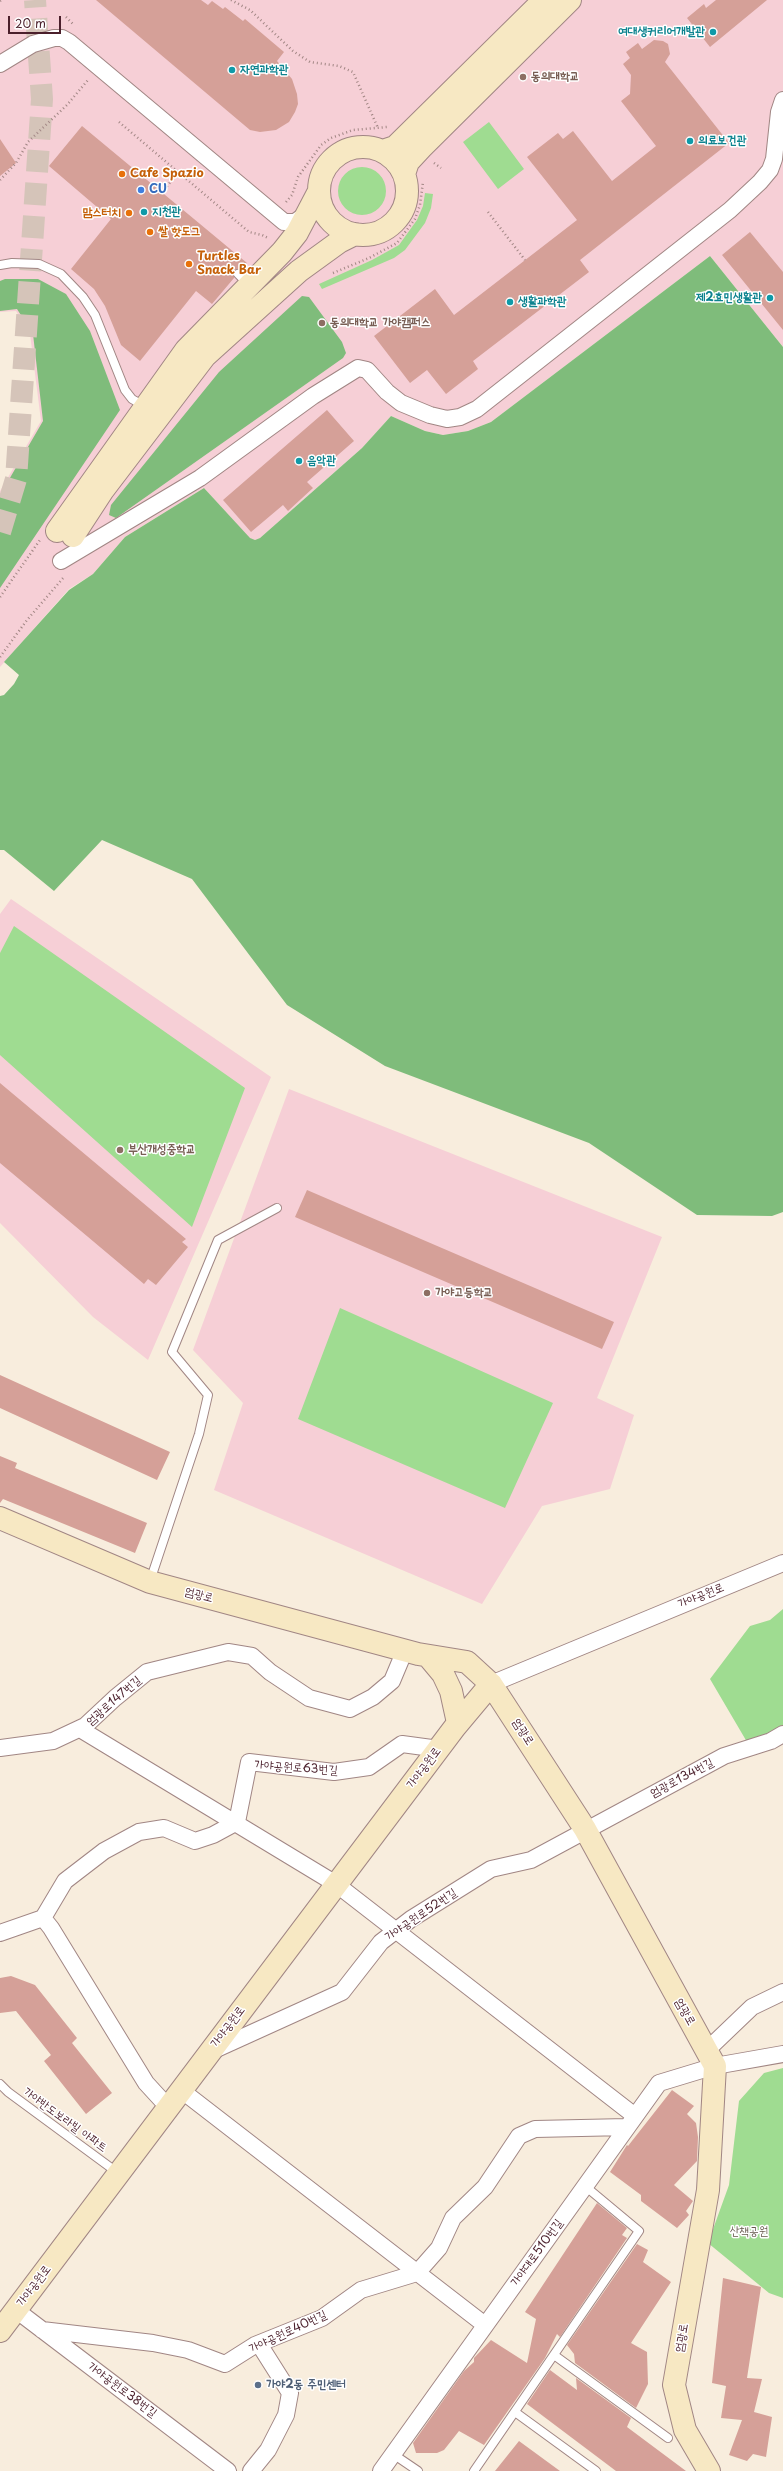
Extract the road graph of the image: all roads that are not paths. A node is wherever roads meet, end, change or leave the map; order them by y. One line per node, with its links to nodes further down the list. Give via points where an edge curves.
1 (544, 0): 5 (main road, via 395,147)
2 (570, 0): 6 (main road, via 408,162)
3 (0, 64): 9 (street, via 34,44 54,38 69,42)
4 (783, 100): 15 (street, via 779,112 774,159 770,170 760,182 730,210 477,409 460,418 447,419 430,415 401,403 367,370 358,368 313,396 200,478)
5 (383, 152): 6 (main road); 7 (main road, via 365,146 350,149 336,156 326,167)
6 (414, 176): 10 (main road, via 404,209 396,221 372,234)
7 (319, 191): 8 (main road); 10 (main road, via 324,211 333,223)
8 (309, 212): 9 (street, via 299,220); 11 (main road, via 297,233)
9 (284, 222): 11 (street, via 287,236)
10 (355, 234): 13 (main road, via 339,242 299,271 205,356)
11 (276, 247): 13 (main road, via 244,280 192,343)
12 (0, 265): 13 (lane, via 39,264 61,274 83,296 95,315 125,390 132,399)
13 (152, 411): 14 (main road, via 103,490)
14 (65, 534)
15 (64, 568)
16 (277, 1208): 19 (lane, via 218,1240 172,1352 208,1395 199,1434)
17 (0, 1518): 19 (main road, 엄광로)
18 (781, 1567): 22 (street, 가야공원로)
19 (150, 1582): 20 (main road, 엄광로)
20 (405, 1650): 21 (main road, 엄광로); 24 (street, 엄광로147번길, via 392,1681 372,1698 350,1709 310,1698 270,1672 252,1656 228,1652 147,1672)
21 (428, 1656): 22 (main road, 엄광로, via 467,1662); 23 (main road, via 443,1674 451,1691)
22 (492, 1684): 23 (main road, 가야공원로); 29 (main road, 엄광로)
23 (458, 1723): 27 (main road, 가야공원로)
24 (80, 1729): 26 (street, 엄광로147번길, via 53,1741); 28 (street)
25 (783, 1734): 29 (street, 엄광로134번길, via 771,1741 724,1756)
26 (0, 1748)
27 (439, 1749): 28 (street, 가야공원로63번길, via 402,1744 368,1768 334,1772 249,1762 237,1822); 30 (main road, 가야공원로)
28 (234, 1823): 30 (street); 31 (street, via 213,1836 195,1841 164,1828 139,1832 104,1851 65,1881)
29 (585, 1830): 32 (street, 가야공원로52번길, via 532,1860 492,1869); 37 (main road, 엄광로)
30 (336, 1884): 32 (street); 35 (main road, 가야공원로)
31 (43, 1918): 33 (street); 39 (street, via 146,2083)
32 (396, 1930): 35 (street, 가야공원로52번길, via 381,1942 342,1992); 40 (street)
33 (0, 1933)
34 (783, 1992): 37 (street, via 752,2007)
35 (209, 2052): 39 (main road, 가야공원로)
36 (783, 2054): 37 (street, 가야대로510번길)
37 (711, 2058): 40 (street, 가야대로510번길, via 659,2083); 59 (main road, 엄광로, via 708,2190 674,2385 685,2430)
38 (0, 2084): 41 (lane, 가야반도보라빌 아파트)
39 (174, 2098): 41 (main road, 가야공원로); 43 (street)
40 (631, 2121): 42 (street, 가야대로510번길); 43 (street, via 535,2129 519,2136 485,2187 452,2218 439,2248)
41 (118, 2173): 44 (main road, 가야공원로)
42 (585, 2186): 45 (street, 가야대로510번길); 49 (lane, via 639,2231)
43 (417, 2273): 45 (street); 48 (street, 가야공원로40번길, via 361,2290 322,2318)
44 (16, 2310): 46 (street, 가야공원로38번길); 47 (main road, 가야공원로)
45 (485, 2325): 52 (street, 가야대로510번길)
46 (42, 2330): 48 (street, 가야공원로40번길, via 153,2343 188,2350 225,2364); 53 (street, 가야공원로38번길)
47 (0, 2331)
48 (259, 2344): 54 (street, via 290,2393 286,2415 268,2450)
49 (554, 2355): 50 (lane); 51 (lane)
50 (514, 2412): 57 (lane); 58 (lane)
51 (668, 2438)
52 (393, 2454): 55 (street, 가야대로510번길); 56 (lane)
53 (228, 2471)
54 (252, 2471)
55 (381, 2471)
56 (418, 2471)
57 (474, 2471)
58 (596, 2471)
59 (709, 2471)

